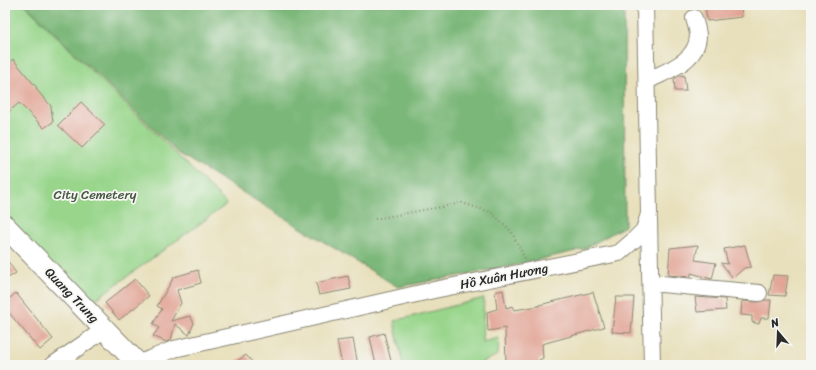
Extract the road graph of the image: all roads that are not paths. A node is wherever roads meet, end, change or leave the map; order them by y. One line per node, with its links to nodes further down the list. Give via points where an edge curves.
1 (646, 5): 3 (street, Hồ Xuân Hương)
2 (694, 18): 3 (street, via 698,36 693,52 684,62)
3 (647, 81): 4 (street, Hồ Xuân Hương)
4 (649, 214): 6 (street); 10 (street, Hồ Xuân Hương, via 644,230 619,253 434,290 174,349)
5 (5, 226): 8 (main road, Quang Trung)
6 (651, 282): 7 (street); 11 (street)
7 (759, 293)
8 (106, 329): 9 (street); 10 (main road, Quang Trung)
9 (53, 365)
10 (139, 365)
11 (652, 365)

